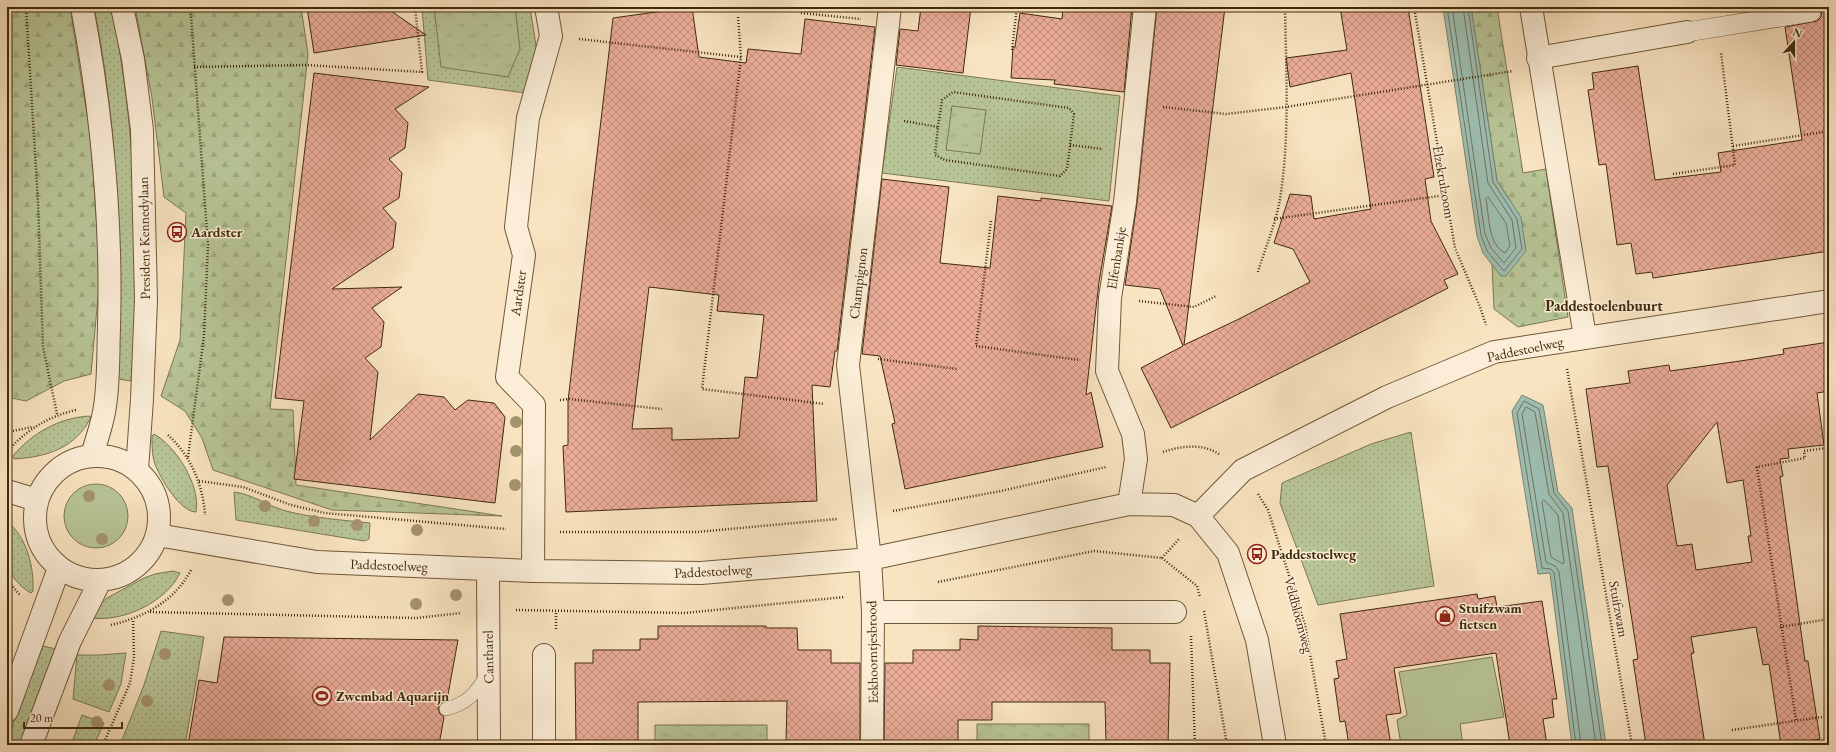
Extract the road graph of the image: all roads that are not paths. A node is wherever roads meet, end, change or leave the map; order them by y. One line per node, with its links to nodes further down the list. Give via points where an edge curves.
1 (82, 7): 12 (street, via 102,135 109,244 107,390 105,408)
2 (122, 7): 13 (street, President Kennedylaan, via 133,59 142,130 146,300)
3 (546, 7): 22 (street, Aardster, via 551,36 528,118 516,226 524,255 506,378 534,405)
4 (1145, 7): 16 (street, Elfenbankje, via 1125,202 1110,298 1107,371 1133,434 1136,460)
5 (1530, 7): 9 (street)
6 (1811, 10): 8 (street)
7 (889, 15): 19 (street, Champignon, via 848,365)
8 (1687, 32): 9 (street)
9 (1538, 58): 11 (street)
10 (1829, 301): 11 (street, Paddestoelweg)
11 (1585, 337): 17 (street, Paddestoelweg, via 1494,352 1387,397 1243,470)
12 (92, 456): 13 (street, via 116,459); 15 (street, via 74,460 58,470 45,484)
13 (137, 470): 18 (street, via 149,484 157,500 160,518)
14 (7, 491): 15 (street)
15 (37, 500): 20 (street, via 35,519 38,538 46,554)
16 (1129, 504): 17 (street, Paddestoelweg, via 1174,505); 19 (street, Paddestoelweg)
17 (1198, 516): 34 (street, via 1228,553 1257,640)
18 (157, 535): 21 (street, Paddestoelweg, via 317,562); 23 (street, via 149,553 136,568 119,577)
19 (870, 559): 22 (street, Paddestoelweg, via 701,573); 24 (street, Eekhoorntjesbrood)
20 (59, 568): 23 (street, via 79,578); 29 (street)
21 (488, 569): 22 (street, Paddestoelweg); 27 (street, Cantharel)
22 (533, 571)
23 (100, 581): 30 (street, via 70,641)
24 (873, 612): 25 (street); 33 (street, Eekhoorntjesbrood)
25 (1175, 612)
26 (544, 655): 32 (street)
27 (488, 674): 28 (lane, via 478,689 460,706); 31 (street, Cantharel)
28 (446, 709)
29 (7, 711)
30 (31, 745)
31 (489, 745)
32 (544, 745)
33 (872, 745)
34 (1275, 745)

